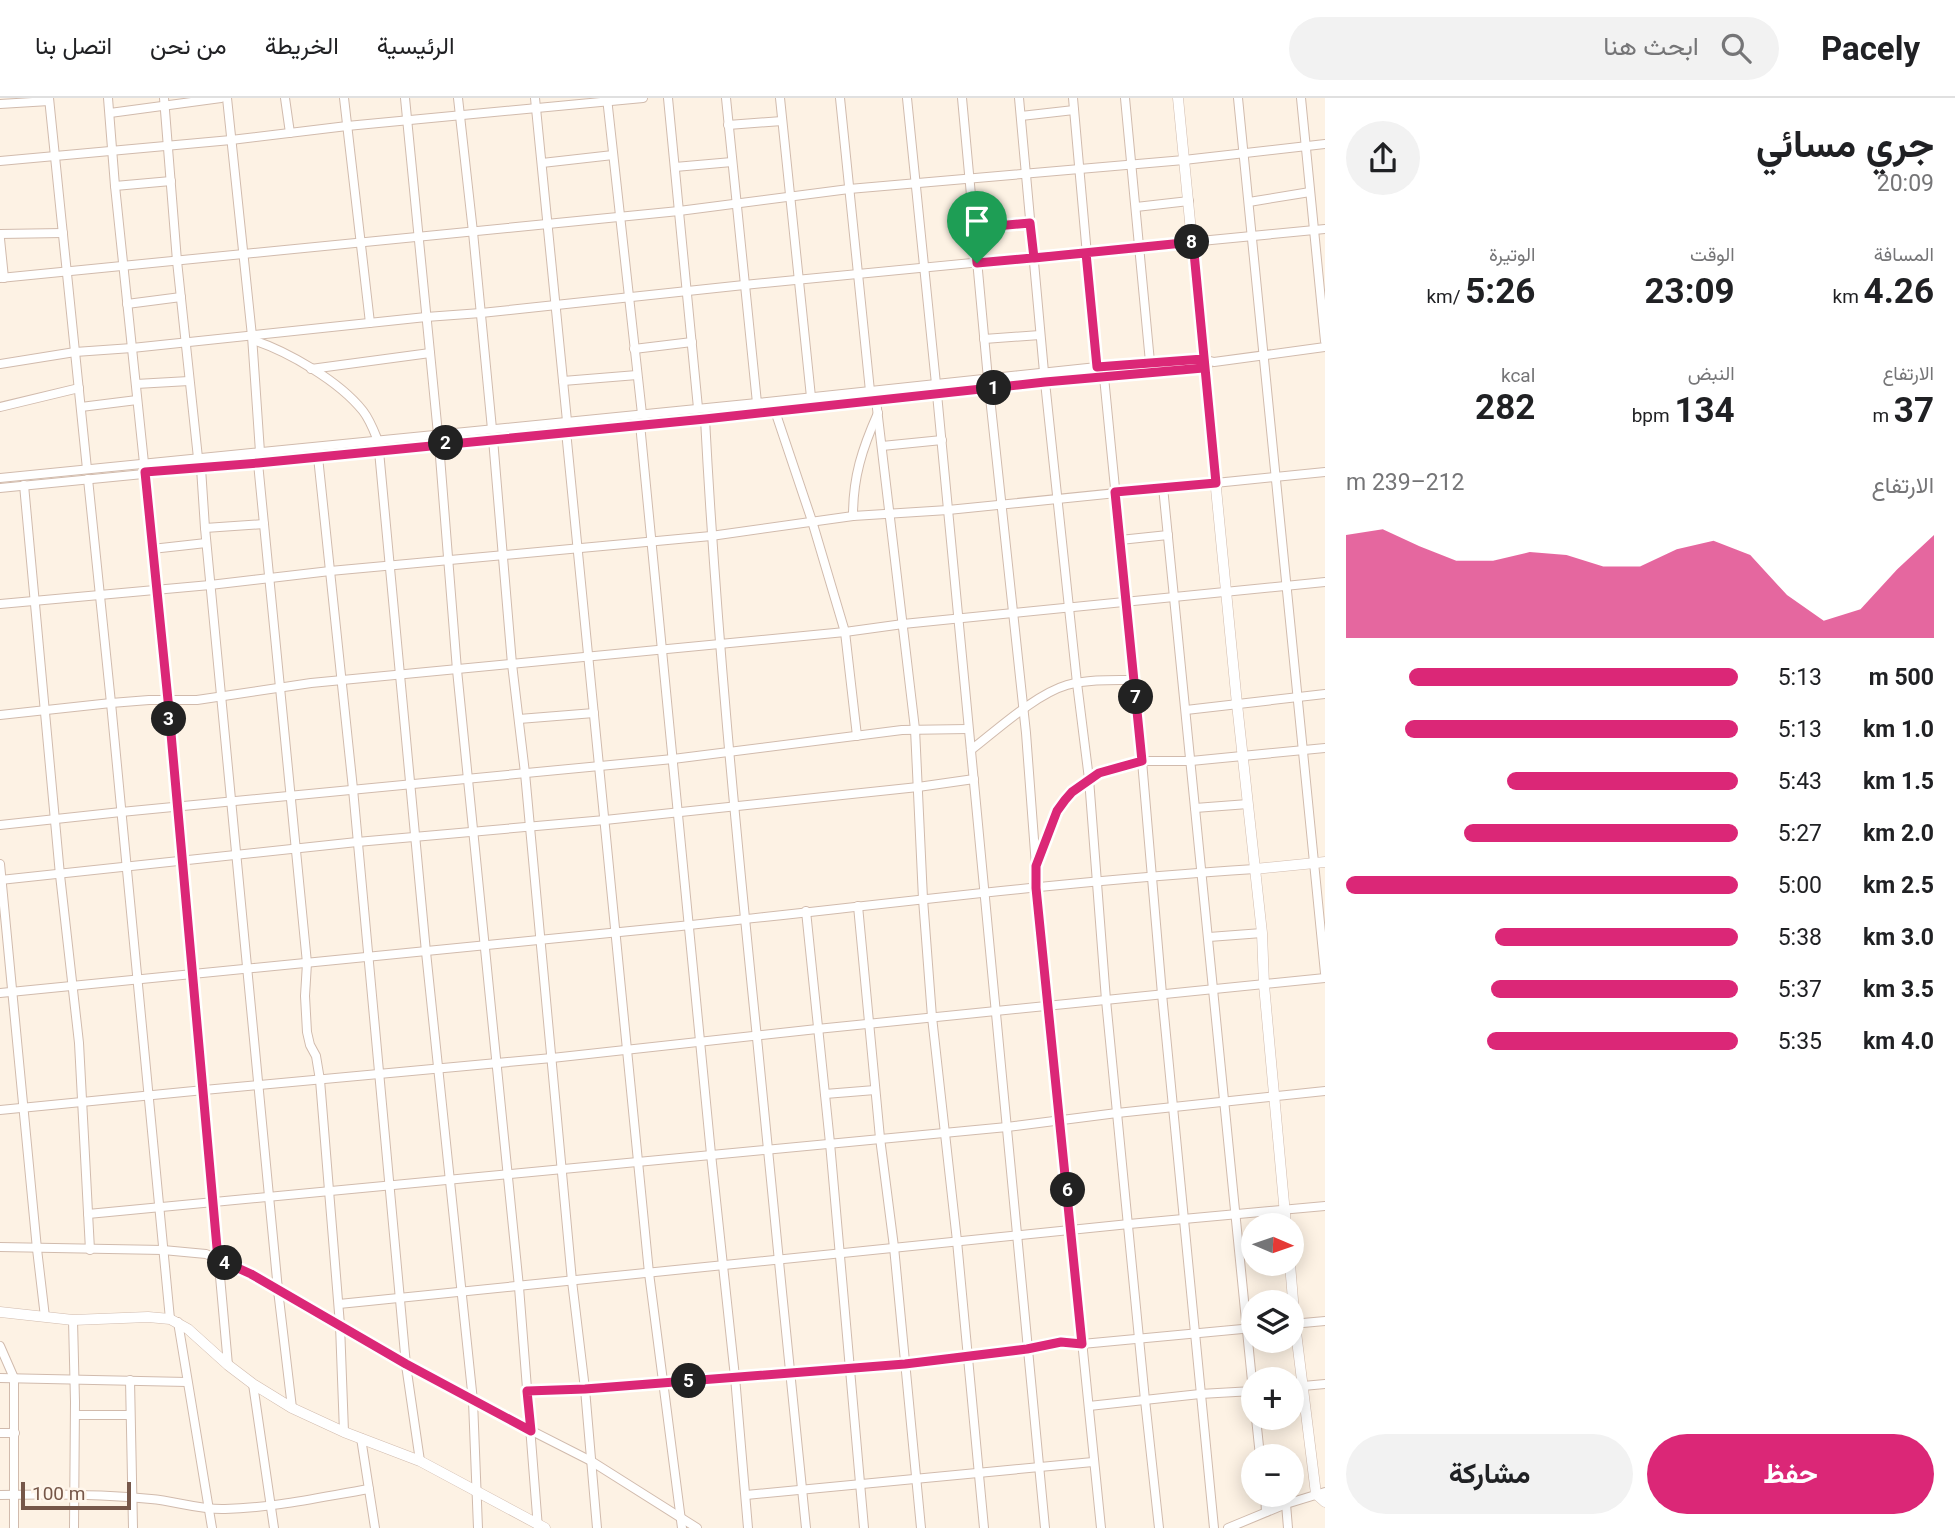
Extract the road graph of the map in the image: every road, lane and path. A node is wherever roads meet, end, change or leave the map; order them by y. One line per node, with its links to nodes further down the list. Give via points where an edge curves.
1 (108, 98): 29 (street)
2 (221, 98): 25 (street)
3 (227, 98): 37 (street)
4 (285, 98): 36 (street)
5 (344, 98): 35 (street)
6 (405, 98): 32 (street)
7 (458, 98): 31 (street)
8 (535, 98): 27 (street)
9 (643, 98): 24 (street)
10 (668, 98): 50 (street)
11 (726, 98): 34 (street)
12 (780, 98): 33 (street)
13 (840, 98): 57 (street)
14 (907, 98): 55 (street)
15 (973, 98): 23 (street)
16 (1019, 98): 30 (street)
17 (1073, 98): 28 (street)
18 (1125, 98): 49 (street)
19 (1178, 98): 45 (street)
20 (1238, 98): 42 (street)
21 (1301, 98): 39 (street)
22 (49, 99): 26 (street); 44 (street)
23 (962, 99): 53 (street)
24 (607, 100): 27 (street); 43 (street)
25 (164, 102): 29 (street); 40 (street)
26 (0, 104)
27 (537, 109): 31 (street); 48 (street)
28 (1074, 110): 30 (street); 51 (street)
29 (110, 113): 41 (street)
30 (1020, 116): 52 (street)
31 (460, 117): 32 (street); 71 (street)
32 (407, 121): 35 (street); 75 (street)
33 (782, 121): 34 (street); 59 (street)
34 (728, 125): 47 (street)
35 (347, 127): 36 (street); 77 (street)
36 (290, 133): 37 (street)
37 (231, 140): 40 (street); 80 (street)
38 (1325, 144): 39 (street)
39 (1306, 145): 42 (street); 58 (street)
40 (168, 146): 41 (street); 54 (street)
41 (113, 150): 44 (street); 56 (street)
42 (1244, 152): 45 (street); 61 (street)
43 (613, 155): 48 (street); 65 (street)
44 (54, 156): 46 (street); 72 (street)
45 (1184, 160): 49 (street); 60 (street)
46 (0, 161)
47 (732, 162): 50 (street); 62 (street)
48 (542, 163): 67 (street)
49 (1132, 164): 51 (street); 63 (street)
50 (675, 167): 64 (street)
51 (1079, 169): 52 (street); 79 (street)
52 (1025, 174): 53 (street); 66 (street)
53 (969, 179): 55 (street); 68 (street)
54 (171, 181): 56 (street); 82 (street)
55 (916, 183): 57 (street); 85 (street)
56 (116, 186): 84 (street)
57 (849, 189): 59 (street); 87 (street)
58 (1310, 192): 61 (street); 70 (street)
59 (790, 198): 62 (street); 89 (street)
60 (1189, 201): 63 (street); 76 (street)
61 (1249, 202): 73 (street)
62 (736, 204): 64 (street); 90 (street)
63 (1136, 207): 78 (street)
64 (679, 211): 65 (street); 92 (street)
65 (620, 218): 67 (street); 94 (street)
66 (1030, 223): 68 (street); 81 (street)
67 (548, 224): 71 (street); 96 (street)
68 (974, 228): 83 (street)
69 (1325, 229): 70 (street)
70 (1315, 230): 73 (street); 91 (street)
71 (473, 232): 75 (street); 97 (street)
72 (63, 233): 74 (street); 86 (street)
73 (1252, 236): 76 (street); 111 (street)
74 (0, 237): 88 (street)
75 (419, 237): 77 (street); 98 (street)
76 (1193, 242): 78 (street); 113 (street)
77 (361, 243): 80 (street); 99 (street)
78 (1140, 247): 79 (street); 112 (street)
79 (1086, 253): 81 (street); 115 (street)
80 (243, 254): 82 (street); 101 (street)
81 (1034, 258): 83 (street); 100 (street)
82 (177, 261): 84 (street); 93 (street)
83 (977, 263): 85 (street); 102 (street)
84 (124, 265): 86 (street); 95 (street)
85 (925, 268): 87 (street); 125 (street)
86 (66, 271): 88 (street); 109 (street)
87 (858, 275): 89 (street); 128 (street)
88 (2, 278)
89 (799, 279): 90 (street); 130 (street)
90 (744, 285): 92 (street); 133 (street)
91 (1322, 286): 103 (street)
92 (687, 291): 94 (street); 105 (street)
93 (181, 297): 95 (street); 104 (street)
94 (628, 298): 96 (street); 108 (street)
95 (127, 304): 107 (street)
96 (555, 306): 97 (street); 122 (street)
97 (481, 313): 98 (street); 143 (street)
98 (426, 317): 99 (street); 110 (street)
99 (370, 323): 101 (street)
100 (1040, 335): 102 (street); 117 (street)
101 (253, 338): 104 (street); 116 (street); 152 (street)
102 (984, 340): 120 (street)
103 (1325, 341)
104 (185, 342): 107 (street); 121 (street)
105 (692, 342): 108 (street); 136 (street)
106 (1325, 347): 111 (street)
107 (132, 348): 109 (street); 124 (street)
108 (634, 349): 118 (street)
109 (75, 352): 114 (street); 126 (street)
110 (430, 353): 116 (street); 145 (street)
111 (1263, 356): 113 (street); 161 (street)
112 (1150, 362): 113 (street); 115 (street)
113 (1203, 363): 119 (street); 164 (street)
114 (0, 364)
115 (1097, 367): 117 (street)
116 (311, 369): 148 (street, via 364,412)
117 (1044, 372): 120 (street)
118 (637, 375): 122 (street); 139 (street)
119 (1104, 377): 123 (street); 168 (street)
120 (988, 379): 125 (street)
121 (189, 381): 124 (street); 154 (street)
122 (563, 381): 141 (street)
123 (1045, 382): 127 (street); 169 (street)
124 (135, 384): 131 (street)
125 (936, 384): 128 (street)
126 (79, 388): 134 (street); 135 (street)
127 (989, 388): 129 (street); 170 (street)
128 (870, 391): 130 (street)
129 (937, 394): 132 (street); 147 (street)
130 (811, 397): 133 (street)
131 (137, 400): 135 (street); 155 (street)
132 (876, 400): 137 (street); 138 (street)
133 (757, 403): 136 (street)
134 (0, 407)
135 (81, 407): 158 (street)
136 (698, 408): 139 (street)
137 (775, 411): 140 (street); 174 (street)
138 (878, 413): 150 (street); 173 (street, via 856,473)
139 (642, 414): 141 (street)
140 (705, 419): 142 (street); 178 (street)
141 (567, 421): 143 (street)
142 (640, 424): 144 (street); 180 (street)
143 (492, 429): 145 (street)
144 (566, 431): 146 (street); 183 (street)
145 (438, 434): 148 (street)
146 (493, 439): 149 (street); 184 (street)
147 (942, 440): 150 (street); 171 (street)
148 (378, 441): 152 (street)
149 (439, 444): 151 (street); 185 (street)
150 (882, 446): 172 (street)
151 (379, 451): 153 (street); 186 (street)
152 (260, 452): 154 (street)
153 (318, 457): 156 (street); 187 (street)
154 (198, 458): 155 (street)
155 (144, 463): 158 (street)
156 (258, 463): 157 (street); 175 (street)
157 (201, 468): 159 (street); 176 (street)
158 (88, 469): 162 (street)
159 (145, 472): 163 (street); 182 (street)
160 (1325, 472): 161 (street)
161 (1276, 477): 164 (street); 191 (street)
162 (0, 478)
163 (88, 479): 165 (street); 194 (street)
164 (1216, 483): 166 (street); 193 (street)
165 (24, 485): 167 (street); 196 (street)
166 (1163, 487): 168 (street); 177 (street)
167 (0, 488)
168 (1115, 492): 169 (street); 179 (street)
169 (1058, 499): 170 (street); 199 (street)
170 (1002, 504): 171 (street); 200 (street)
171 (948, 510): 172 (street); 201 (street)
172 (889, 513): 173 (street); 202 (street)
173 (853, 516): 174 (street)
174 (812, 521): 178 (street); 203 (street)
175 (264, 524): 176 (street); 188 (street)
176 (205, 528): 181 (street)
177 (1168, 534): 179 (street); 195 (street)
178 (711, 536): 180 (street); 204 (street)
179 (1120, 540): 197 (street)
180 (651, 541): 183 (street); 205 (street)
181 (206, 543): 182 (street); 190 (street)
182 (152, 549): 192 (street)
183 (578, 549): 184 (street); 206 (street)
184 (503, 556): 185 (street); 207 (street)
185 (448, 561): 186 (street); 208 (street)
186 (389, 566): 187 (street); 209 (street)
187 (330, 571): 188 (street); 210 (street)
188 (270, 578): 190 (street); 213 (street)
189 (1325, 582): 191 (street)
190 (210, 585): 192 (street); 215 (street)
191 (1287, 587): 193 (street); 216 (street)
192 (156, 590): 194 (street); 217 (street)
193 (1227, 593): 195 (street); 219 (street)
194 (101, 596): 196 (street); 218 (street)
195 (1175, 598): 197 (street); 222 (street)
196 (35, 600): 198 (street); 220 (street)
197 (1126, 602): 199 (street); 211 (street)
198 (0, 604)
199 (1069, 608): 200 (street); 212 (street)
200 (1013, 614): 201 (street); 221 (street)
201 (959, 619): 202 (street); 227 (street)
202 (903, 624): 203 (street); 226 (street)
203 (845, 632): 204 (street); 228 (street)
204 (720, 642): 205 (street); 232 (street)
205 (662, 648): 206 (street); 234 (street)
206 (588, 657): 207 (street); 223 (street)
207 (512, 664): 208 (street); 225 (street)
208 (457, 670): 209 (street); 239 (street)
209 (400, 675): 210 (street); 242 (street)
210 (342, 680): 213 (street); 244 (street)
211 (1134, 680): 212 (street); 235 (street)
212 (1077, 683): 221 (street, via 1055,690); 241 (street)
213 (280, 687): 215 (street); 245 (street)
214 (1325, 694): 216 (street)
215 (220, 697): 217 (street); 246 (street)
216 (1298, 697): 219 (street); 231 (street)
217 (168, 700): 218 (street); 249 (street)
218 (111, 703): 220 (street); 251 (street)
219 (1237, 704): 222 (street); 233 (street)
220 (44, 710): 224 (street); 253 (street)
221 (1024, 710): 230 (street); 266 (street)
222 (1186, 710): 236 (street)
223 (594, 713): 225 (street); 237 (street)
224 (0, 715)
225 (519, 719): 238 (street)
226 (915, 729): 227 (street); 228 (street); 243 (street)
227 (968, 730): 230 (street)
228 (857, 736): 232 (street)
229 (1325, 748): 231 (street)
230 (971, 750): 240 (street)
231 (1304, 750): 233 (street); 264 (street)
232 (728, 753): 234 (street); 248 (street)
233 (1243, 756): 236 (street); 247 (street)
234 (673, 759): 237 (street); 252 (street)
235 (1142, 761): 236 (street); 241 (street); 271 (street)
236 (1191, 761): 250 (street)
237 (599, 765): 238 (street); 254 (street)
238 (525, 773): 239 (street); 256 (street)
239 (468, 779): 242 (street); 257 (street)
240 (974, 779): 243 (street); 275 (street)
241 (1089, 779): 266 (street, via 1057,811); 273 (street)
242 (411, 784): 244 (street); 258 (street)
243 (918, 788): 248 (street); 276 (street)
244 (353, 789): 245 (street); 259 (street)
245 (291, 796): 246 (street); 260 (street)
246 (231, 802): 249 (street); 261 (street)
247 (1248, 804): 250 (street); 268 (street)
248 (733, 806): 252 (street); 279 (street)
249 (176, 807): 251 (street); 262 (street)
250 (1195, 808): 269 (street)
251 (121, 812): 253 (street); 267 (street)
252 (678, 812): 254 (street); 280 (street)
253 (55, 819): 255 (street); 270 (street)
254 (605, 820): 256 (street); 281 (street)
255 (0, 825)
256 (530, 827): 257 (street); 284 (street)
257 (473, 832): 258 (street); 285 (street)
258 (416, 837): 259 (street); 286 (street)
259 (357, 842): 260 (street); 287 (street)
260 (296, 849): 261 (street); 288 (street)
261 (236, 855): 262 (street); 289 (street)
262 (181, 860): 267 (street); 291 (street)
263 (1325, 862): 264 (street)
264 (1314, 863): 268 (street); 290 (street)
265 (0, 864): 272 (street)
266 (1036, 866): 274 (street)
267 (126, 867): 270 (street); 293 (street)
268 (1255, 869): 269 (street); 282 (street)
269 (1202, 873): 271 (street); 283 (street)
270 (60, 874): 272 (street); 295 (street)
271 (1153, 877): 273 (street); 299 (street)
272 (1, 880): 297 (street)
273 (1096, 882): 274 (street); 300 (street)
274 (1036, 888): 275 (street); 301 (street)
275 (986, 894): 276 (street); 302 (street)
276 (923, 900): 277 (street); 303 (street)
277 (858, 906): 278 (street); 304 (street)
278 (806, 911): 279 (street); 305 (street)
279 (744, 918): 280 (street); 306 (street)
280 (689, 925): 281 (street); 307 (street)
281 (615, 933): 284 (street); 308 (street)
282 (1262, 933): 283 (street); 294 (street)
283 (1209, 937): 296 (street)
284 (541, 940): 285 (street); 309 (street)
285 (485, 946): 286 (street); 310 (street)
286 (426, 952): 287 (street); 311 (street)
287 (368, 956): 288 (street); 312 (street)
288 (307, 963): 289 (street); 313 (street, via 307,1032)
289 (249, 969): 291 (street); 314 (street)
290 (1325, 973)
291 (192, 974): 293 (street); 315 (street)
292 (1325, 978): 294 (street)
293 (136, 979): 295 (street); 319 (street)
294 (1264, 985): 296 (street); 320 (street)
295 (71, 986): 297 (street); 321 (street)
296 (1214, 989): 299 (street); 322 (street)
297 (12, 992): 298 (street); 324 (street)
298 (0, 993)
299 (1162, 994): 300 (street); 323 (street)
300 (1106, 1000): 301 (street); 326 (street)
301 (1048, 1006): 302 (street); 327 (street)
302 (997, 1011): 303 (street); 328 (street)
303 (932, 1017): 304 (street); 329 (street)
304 (869, 1024): 305 (street); 316 (street)
305 (817, 1029): 306 (street); 318 (street)
306 (757, 1035): 307 (street); 332 (street)
307 (701, 1042): 308 (street); 333 (street)
308 (627, 1050): 309 (street); 334 (street)
309 (552, 1058): 310 (street); 335 (street)
310 (496, 1062): 311 (street); 336 (street)
311 (438, 1068): 312 (street); 337 (street)
312 (380, 1073): 313 (street); 338 (street)
313 (320, 1080): 314 (street); 339 (street)
314 (260, 1084): 315 (street); 340 (street)
315 (204, 1090): 319 (street); 341 (street)
316 (875, 1090): 318 (street); 330 (street)
317 (1325, 1091): 320 (street)
318 (825, 1094): 331 (street)
319 (149, 1097): 321 (street); 343 (street)
320 (1276, 1097): 322 (street); 344 (street)
321 (82, 1102): 324 (street); 345 (street)
322 (1224, 1103): 323 (street); 347 (street)
323 (1173, 1107): 326 (street); 348 (street)
324 (23, 1109): 325 (street); 355 (street)
325 (0, 1110)
326 (1117, 1113): 327 (street); 349 (street)
327 (1060, 1119): 328 (street); 350 (street)
328 (1007, 1127): 329 (street); 351 (street)
329 (945, 1131): 330 (street); 352 (street)
330 (880, 1138): 331 (street); 354 (street)
331 (830, 1143): 332 (street); 358 (street)
332 (768, 1149): 333 (street); 360 (street)
333 (711, 1154): 334 (street); 361 (street)
334 (638, 1161): 335 (street); 362 (street)
335 (563, 1168): 336 (street); 363 (street)
336 (508, 1174): 337 (street); 364 (street)
337 (450, 1179): 338 (street); 367 (street)
338 (390, 1186): 339 (street); 368 (street)
339 (329, 1192): 340 (street); 369 (street)
340 (271, 1197): 341 (street); 365 (street)
341 (213, 1203): 343 (street); 359 (street)
342 (1325, 1206): 344 (street)
343 (160, 1208): 345 (street); 357 (street)
344 (1285, 1210): 346 (street); 347 (street)
345 (88, 1213): 356 (street)
346 (1285, 1213)
347 (1234, 1214): 348 (street); 366 (street)
348 (1184, 1218): 349 (street); 378 (street)
349 (1129, 1224): 350 (street); 379 (street)
350 (1072, 1230): 351 (street); 380 (street)
351 (1018, 1236): 352 (street); 382 (street)
352 (957, 1241): 354 (street); 384 (street)
353 (0, 1247): 355 (street)
354 (894, 1247): 358 (street); 386 (street)
355 (37, 1248): 356 (street); 371 (street)
356 (90, 1250): 357 (street)
357 (163, 1250): 359 (street); 373 (street)
358 (840, 1254): 360 (street); 388 (street)
359 (218, 1259): 365 (street); 387 (street)
360 (779, 1260): 361 (street); 389 (street)
361 (723, 1265): 362 (street); 390 (street)
362 (649, 1273): 363 (street); 396 (street)
363 (572, 1281): 364 (street); 400 (street)
364 (519, 1287): 367 (street); 401 (street)
365 (278, 1290): 376 (street); 406 (street)
366 (1244, 1290)
367 (461, 1292): 368 (street); 404 (street)
368 (400, 1298): 369 (street); 385 (street)
369 (339, 1304): 376 (street)
370 (0, 1312): 371 (street)
371 (45, 1317): 372 (street)
372 (74, 1320): 373 (street, via 148,1317); 393 (street)
373 (174, 1321): 387 (street); 395 (street)
374 (1325, 1321): 375 (street)
375 (1304, 1323)
376 (341, 1325): 385 (street); 411 (street)
377 (1241, 1329): 378 (street)
378 (1194, 1334): 379 (street); 402 (street)
379 (1140, 1340): 380 (street); 403 (street)
380 (1082, 1344): 382 (street, via 1061,1342); 405 (street)
381 (0, 1346): 392 (street)
382 (1027, 1349): 384 (street); 418 (street)
383 (1251, 1353): 402 (street, via 1253,1391)
384 (968, 1356): 386 (street); 419 (street)
385 (406, 1364): 404 (street); 415 (street)
386 (905, 1364): 388 (street); 420 (street)
387 (228, 1365): 397 (street)
388 (849, 1369): 389 (street); 421 (street)
389 (789, 1372): 390 (street); 422 (street)
390 (735, 1377): 396 (street); 429 (street)
391 (0, 1378): 392 (street)
392 (14, 1378): 393 (street); 413 (street)
393 (75, 1379): 394 (street); 407 (street)
394 (130, 1380): 395 (street); 408 (street)
395 (187, 1382): 437 (street)
396 (662, 1383): 400 (street); 439 (street)
397 (253, 1384): 406 (street); 433 (street)
398 (1325, 1384): 399 (street)
399 (1304, 1386)
400 (585, 1389): 401 (street); 416 (street)
401 (527, 1391): 410 (street)
402 (1200, 1394): 403 (street); 460 (street)
403 (1145, 1400): 405 (street); 459 (street)
404 (473, 1401): 410 (street); 424 (street)
405 (1088, 1406): 417 (street)
406 (292, 1408): 411 (street)
407 (75, 1415): 408 (street); 427 (street)
408 (131, 1415): 430 (street)
409 (1304, 1417): 425 (street)
410 (531, 1431): 416 (street); 440 (street)
411 (344, 1432): 414 (street)
412 (0, 1433): 413 (street)
413 (15, 1433): 426 (street)
414 (362, 1438): 415 (street); 423 (street)
415 (420, 1461): 424 (street)
416 (591, 1461): 439 (street); 449 (street)
417 (1093, 1462): 418 (street); 458 (street)
418 (1039, 1468): 419 (street); 457 (street)
419 (979, 1473): 420 (street); 456 (street)
420 (916, 1479): 421 (street); 455 (street)
421 (861, 1484): 422 (street); 454 (street)
422 (802, 1488): 429 (street); 453 (street)
423 (369, 1489): 433 (street); 447 (street)
424 (475, 1491): 440 (street); 448 (street)
425 (1321, 1493): 431 (street); 432 (street)
426 (14, 1494): 427 (street); 428 (street); 442 (street)
427 (75, 1494): 430 (street); 443 (street)
428 (0, 1495)
429 (746, 1495): 452 (street)
430 (132, 1498): 437 (street); 444 (street)
431 (1304, 1498)
432 (1325, 1502)
433 (270, 1505): 437 (street); 446 (street)
434 (1266, 1507): 438 (street)
435 (1278, 1507): 438 (street)
436 (1286, 1507): 461 (street)
437 (209, 1509): 445 (street)
438 (1266, 1512): 441 (street)
439 (681, 1517): 450 (street); 451 (street)
440 (540, 1527)
441 (1233, 1527)
442 (14, 1528)
443 (74, 1528)
444 (133, 1528)
445 (212, 1528)
446 (274, 1528)
447 (374, 1528)
448 (478, 1528)
449 (597, 1528)
450 (682, 1528)
451 (697, 1528)
452 (748, 1528)
453 (806, 1528)
454 (864, 1528)
455 (920, 1528)
456 (984, 1528)
457 (1045, 1528)
458 (1101, 1528)
459 (1159, 1528)
460 (1213, 1528)
461 (1288, 1528)

